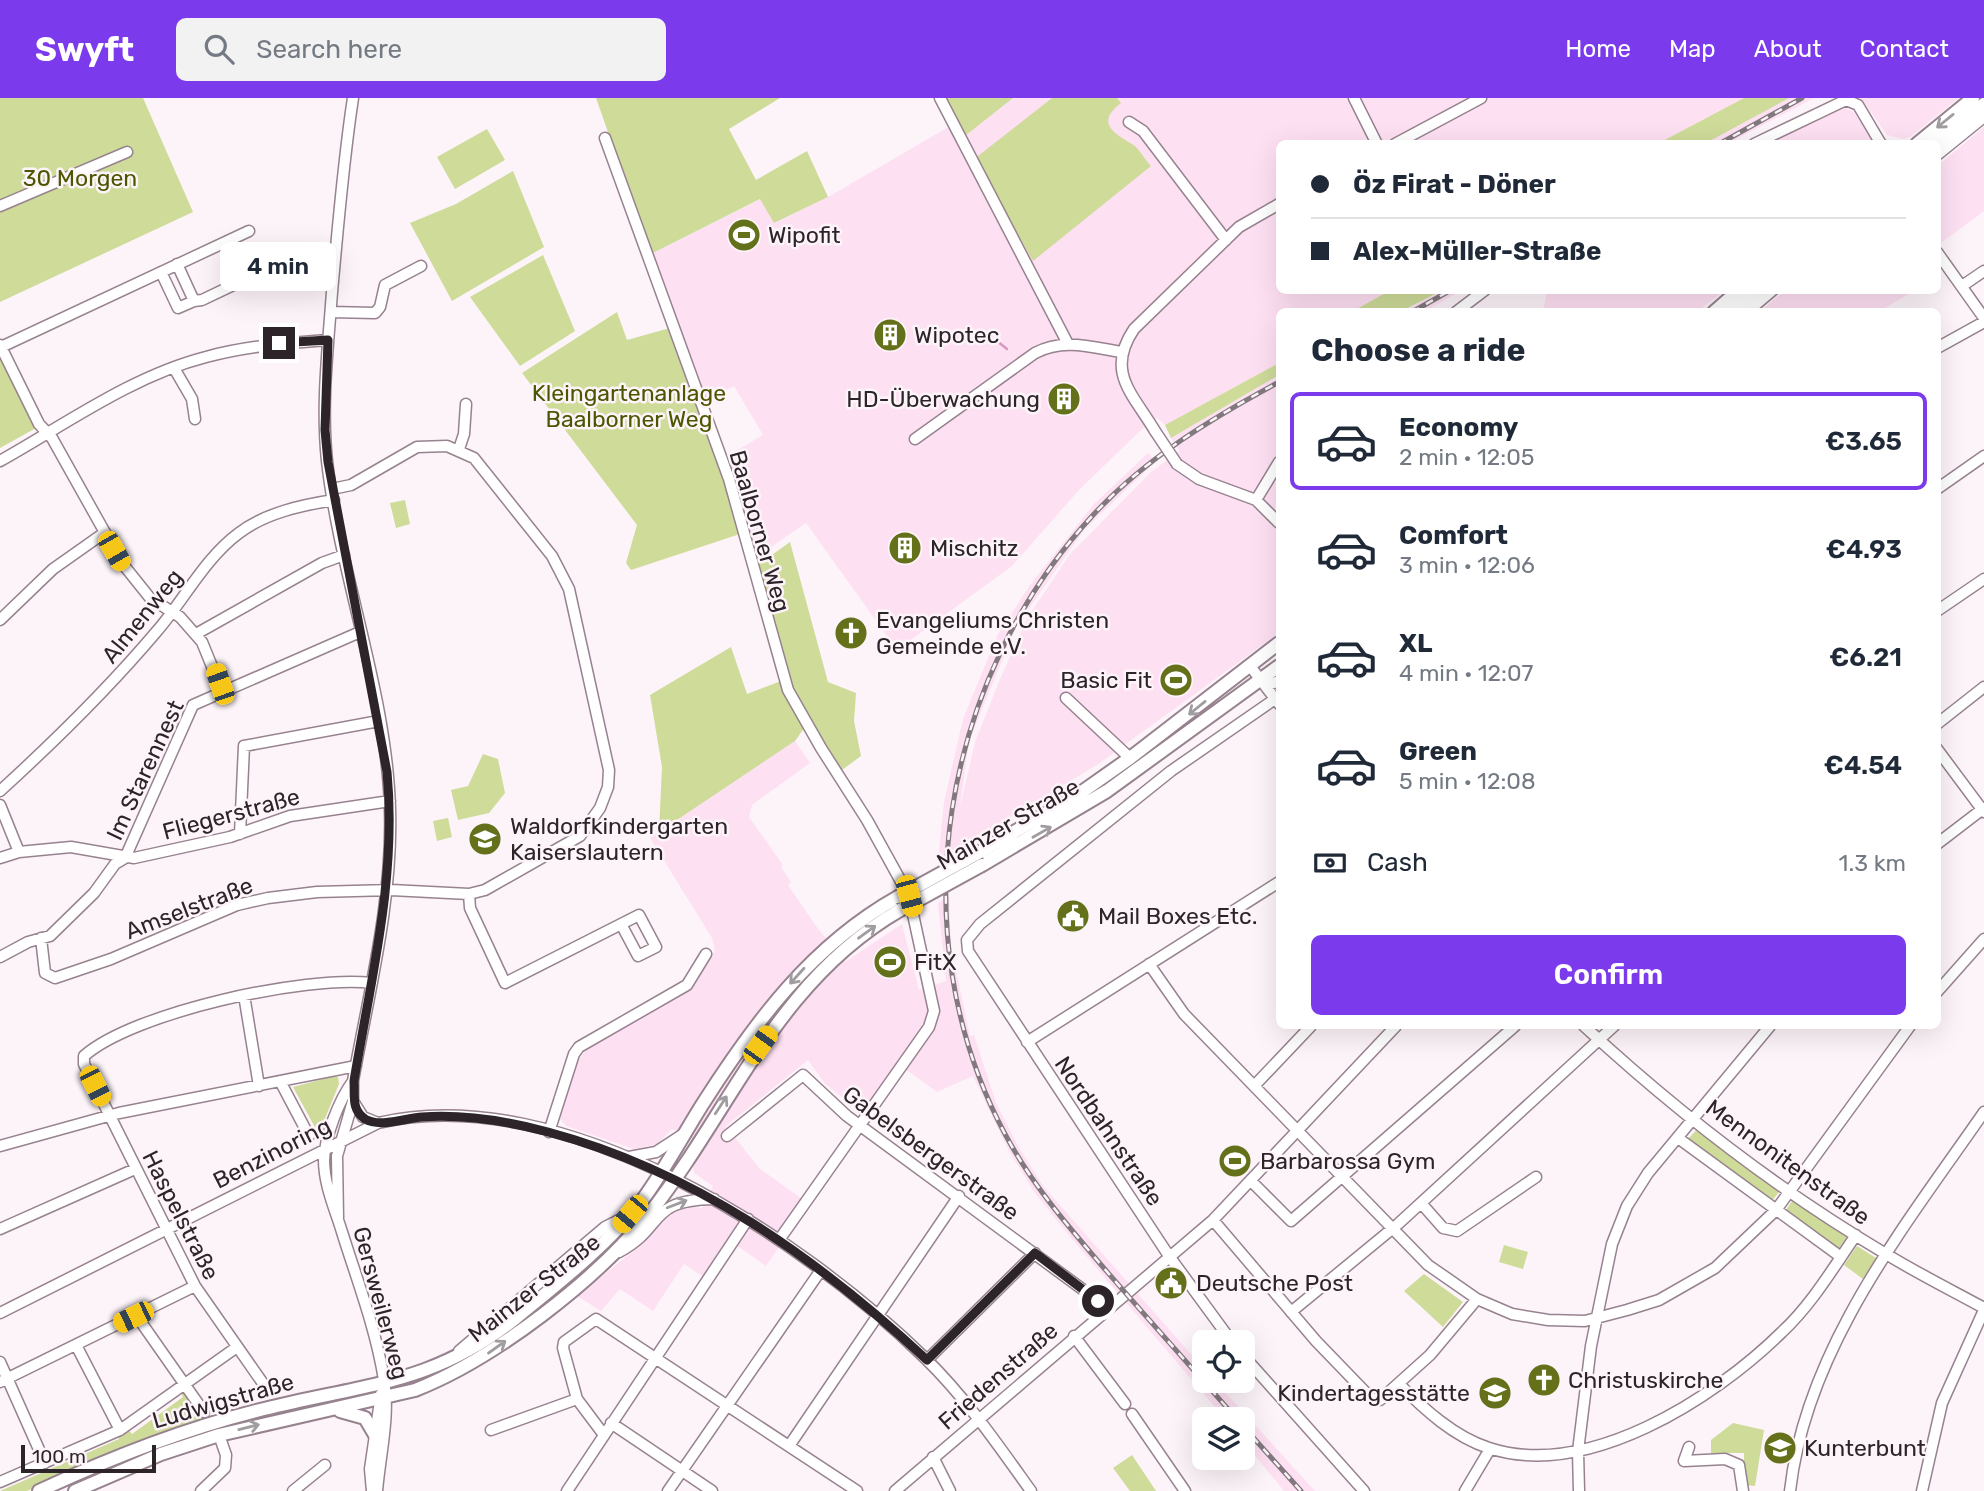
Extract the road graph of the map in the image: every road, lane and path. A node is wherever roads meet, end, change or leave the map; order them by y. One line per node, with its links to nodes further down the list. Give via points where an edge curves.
1 (353, 98): 38 (street, Gersweilerweg)
2 (940, 98): 41 (street)
3 (1354, 98): 10 (street)
4 (1481, 98): 11 (street)
5 (1973, 98): 14 (main road, one-way to 14)
6 (1984, 104): 15 (main road)
7 (1984, 117): 17 (street)
8 (1129, 122): 21 (street, via 1143,131)
9 (606, 138): 120 (street, Baalborner Weg, via 729,479 788,690 901,876 915,916 934,1018)
10 (1375, 140)
11 (1402, 140)
12 (1762, 140): 13 (street, via 1839,102 1851,101)
13 (1882, 140)
14 (1921, 140)
15 (1941, 140)
16 (127, 152): 18 (street)
17 (1941, 152)
18 (0, 206)
19 (1276, 206): 21 (street)
20 (248, 231): 23 (street)
21 (1226, 240): 44 (street, via 1134,329)
22 (1941, 257): 28 (street)
23 (177, 264): 27 (street); 33 (street)
24 (421, 266): 38 (street, via 385,285 375,313)
25 (265, 270): 33 (street)
26 (1984, 271): 28 (street)
27 (161, 272): 33 (street, via 178,308); 42 (street)
28 (1962, 286): 39 (street)
29 (1480, 294): 34 (street)
30 (1734, 294): 35 (main road)
31 (1752, 294): 36 (main road)
32 (1768, 294): 37 (street)
33 (194, 301)
34 (1461, 308)
35 (1719, 308)
36 (1736, 308)
37 (1752, 308)
38 (331, 312): 40 (street, Gersweilerweg)
39 (1984, 320): 43 (street)
40 (328, 340): 45 (street, via 236,350); 55 (street, Gersweilerweg, via 325,430)
41 (1068, 344): 44 (street); 49 (street, via 1051,345 1035,353)
42 (1, 346): 48 (street)
43 (1941, 346)
44 (1121, 352): 56 (street, bridge, via 1126,386 1177,464 1199,480)
45 (174, 368): 47 (street, via 191,399); 48 (street, via 121,391)
46 (466, 404): 50 (street)
47 (195, 419)
48 (47, 434): 52 (street); 58 (street)
49 (915, 439)
50 (459, 449): 55 (street, Almenweg, via 416,447); 91 (street, via 488,472 565,580 609,770 600,808 580,836 485,890)
51 (1984, 456): 54 (street)
52 (0, 461)
53 (1276, 467): 56 (street)
54 (1941, 486)
55 (333, 494): 59 (street, Gersweilerweg); 62 (street, Almenweg, via 270,516 239,533 217,554)
56 (1256, 500): 57 (street)
57 (1276, 520)
58 (104, 533): 62 (street, via 137,584); 63 (street, via 53,569)
59 (344, 555): 64 (street, Gersweilerweg); 65 (street)
60 (1984, 579): 61 (street)
61 (1941, 608)
62 (172, 614): 65 (street); 80 (street, Almenweg, via 92,705)
63 (0, 620)
64 (360, 632): 72 (street, Im Starennest); 76 (street, Gersweilerweg)
65 (196, 634): 72 (street)
66 (1276, 645): 67 (main road, Mainzer Straße)
67 (1250, 666): 70 (street); 79 (main road, Mainzer Straße, one-way to 79)
68 (1276, 670): 70 (main road, Mainzer Straße)
69 (1276, 682): 70 (street, Mainzer Straße)
70 (1264, 684): 74 (street); 92 (main road, Mainzer Straße, one-way to 70, bridge, via 982,865 1107,791)
71 (1984, 687): 77 (street)
72 (222, 691): 88 (street, Im Starennest, via 200,700 188,714)
73 (1066, 698): 79 (street)
74 (1276, 700)
75 (1276, 702): 110 (street, Nordbahnstraße, via 1201,750 967,936 968,951)
76 (379, 721): 81 (street, Gersweilerweg); 84 (street, via 244,746)
77 (1941, 721)
78 (1941, 754): 83 (street)
79 (1130, 758): 92 (main road, Mainzer Straße, bridge)
80 (0, 791)
81 (390, 801): 84 (street, Fliegerstraße, via 311,811); 90 (street, Gersweilerweg)
82 (0, 805): 86 (street)
83 (1983, 810): 85 (street)
84 (240, 834): 88 (street, Fliegerstraße)
85 (1941, 841)
86 (19, 852): 87 (street, Fliegerstraße); 88 (street, Fliegerstraße, via 71,847)
87 (0, 858)
88 (125, 858): 94 (street, Im Starennest, via 74,915 50,936)
89 (1276, 884): 98 (street)
90 (387, 891): 91 (street); 94 (street, Amselstraße, via 317,892 237,905 55,978 44,973); 99 (street, Gersweilerweg)
91 (469, 894): 93 (street, via 470,908 505,983)
92 (899, 904): 124 (main road, Mainzer Straße, one-way to 124, via 842,934 797,975 750,1034); 136 (main road, Mainzer Straße, one-way to 92, via 747,1063 805,988)
93 (621, 925)
94 (41, 938): 97 (street, Im Starennest)
95 (1984, 939): 100 (street)
96 (706, 954): 123 (street, via 687,985 579,1047)
97 (0, 957)
98 (1149, 964): 110 (street); 114 (street, via 1184,1014)
99 (372, 983): 101 (street, via 335,981); 111 (street, Gersweilerweg)
100 (1941, 987)
101 (244, 995): 115 (street); 118 (street, Haspelstraße, via 159,1020 84,1056)
102 (1308, 1029): 114 (street)
103 (1393, 1029): 122 (street, Friedenstraße)
104 (1512, 1029): 134 (street)
105 (1587, 1029): 109 (street, Mennonitenstraße)
106 (1611, 1029): 109 (street)
107 (1768, 1029): 119 (street)
108 (1908, 1029): 138 (street)
109 (1600, 1040): 119 (street, Mennonitenstraße); 141 (street)
110 (1027, 1042): 153 (street, Nordbahnstraße)
111 (356, 1066): 112 (street, Gersweilerweg); 113 (street)
112 (354, 1081): 116 (street, Gersweilerweg); 130 (street, Gersweilerweg, via 346,1091)
113 (280, 1082): 115 (street); 125 (street)
114 (1255, 1085): 122 (street)
115 (259, 1086): 118 (street)
116 (353, 1101): 121 (street, via 363,1117); 128 (street, Gersweilerweg)
117 (1984, 1112): 152 (street)
118 (111, 1115): 129 (street); 132 (street, Haspelstraße)
119 (1694, 1119): 127 (street); 138 (street, Mennonitenstraße)
120 (859, 1123): 126 (street, Gabelsbergerstraße, via 827,1101 803,1075); 139 (street, Gabelsbergerstraße); 150 (street, Baalborner Weg)
121 (379, 1124): 123 (street, Benzinoring, via 425,1117 476,1118); 128 (street, Benzinoring)
122 (1298, 1130): 134 (street); 137 (street, Friedenstraße)
123 (549, 1132): 131 (street, Benzinoring)
124 (685, 1133): 131 (street, via 656,1152); 133 (main road, Mainzer Straße)
125 (309, 1136)
126 (727, 1136)
127 (1678, 1138): 142 (street, Mennonitenstraße); 165 (street, via 1627,1206 1612,1244)
128 (342, 1139): 130 (street, Benzinoring); 143 (street, Gersweilerweg, via 336,1167)
129 (0, 1146)
130 (326, 1148): 143 (street, Gersweilerweg, via 327,1182); 147 (street, Benzinoring)
131 (624, 1158): 133 (street, Benzinoring)
132 (135, 1169): 146 (street); 147 (street, Haspelstraße)
133 (660, 1172): 136 (street, Benzinoring); 177 (main road, Mainzer Straße, via 601,1247 515,1318 452,1359)
134 (1341, 1176): 137 (street, via 1291,1221); 148 (street)
135 (1536, 1177): 141 (street, via 1457,1231 1443,1228)
136 (674, 1178): 140 (street, Benzinoring); 154 (main road, Mainzer Straße)
137 (1251, 1181): 145 (street, Friedenstraße)
138 (1789, 1191): 142 (street); 149 (street, Mennonitenstraße)
139 (959, 1196): 151 (street, Gabelsbergerstraße); 163 (street)
140 (714, 1199): 144 (street, Benzinoring); 154 (street, one-way to 140, via 632,1244 669,1206 688,1199)
141 (1421, 1203): 148 (street)
142 (1776, 1210): 155 (street, Mennonitenstraße); 165 (street, via 1736,1250 1691,1283 1659,1300)
143 (338, 1218): 177 (street, Gersweilerweg)
144 (748, 1219): 150 (street, Benzinoring); 170 (street)
145 (1213, 1220): 153 (street, Friedenstraße); 161 (street)
146 (0, 1228)
147 (166, 1228): 157 (street, Haspelstraße); 162 (street, Benzinoring)
148 (1392, 1228): 158 (street, via 1428,1265); 161 (street)
149 (1856, 1235): 152 (street, Mennonitenstraße); 155 (street)
150 (779, 1240): 156 (street, Benzinoring)
151 (1035, 1253): 159 (street, Gabelsbergerstraße); 171 (street)
152 (1886, 1255): 160 (street, Mennonitenstraße); 219 (street, via 1827,1364 1802,1431)
153 (1169, 1256): 159 (street, Friedenstraße); 166 (street, Nordbahnstraße)
154 (610, 1257): 179 (main road, Mainzer Straße, one-way to 154, via 444,1378 478,1360)
155 (1841, 1257): 196 (street, via 1801,1312 1747,1363 1669,1416)
156 (821, 1270): 163 (street, Benzinoring); 182 (street)
157 (195, 1286): 164 (street); 169 (street, Haspelstraße)
158 (1477, 1299): 165 (street, via 1512,1314 1548,1320); 178 (street)
159 (1108, 1308): 167 (street, Friedenstraße)
160 (1984, 1309): 220 (street, via 1942,1403)
161 (1291, 1312): 178 (street, via 1372,1399 1380,1400)
162 (0, 1313)
163 (878, 1314): 171 (street, Benzinoring); 193 (street)
164 (136, 1315): 168 (street); 176 (street)
165 (1597, 1318): 196 (street)
166 (1223, 1330)
167 (1074, 1335): 181 (street); 186 (street, Friedenstraße)
168 (76, 1345): 174 (street); 188 (street)
169 (237, 1346): 175 (street, Haspelstraße); 176 (street)
170 (656, 1357): 180 (street, via 596,1319 564,1342); 182 (street); 187 (street)
171 (927, 1360): 186 (street, Benzinoring)
172 (0, 1362): 174 (street)
173 (1255, 1369): 215 (street)
174 (4, 1381): 198 (street)
175 (262, 1382)
176 (183, 1384): 184 (street); 188 (street)
177 (385, 1384): 179 (street, Gersweilerweg); 202 (main road, Ludwigstraße, via 265,1409 180,1433)
178 (1399, 1384): 195 (street, via 1443,1423)
179 (383, 1399): 183 (main road, Ludwigstraße); 191 (street); 206 (street)
180 (577, 1399): 189 (street); 192 (street)
181 (1125, 1404)
182 (727, 1405): 193 (street); 200 (street)
183 (329, 1409): 190 (main road, Ludwigstraße, one-way to 183); 191 (main road, via 365,1419)
184 (204, 1412)
185 (1132, 1414): 214 (street)
186 (978, 1417): 197 (street, Friedenstraße); 213 (street, Benzinoring)
187 (611, 1423): 192 (street); 200 (street)
188 (120, 1430): 198 (street)
189 (491, 1430)
190 (219, 1435): 203 (main road, Ludwigstraße); 204 (street, via 225,1468)
191 (375, 1435): 206 (street, via 370,1469)
192 (604, 1435): 207 (street)
193 (789, 1446): 210 (street)
194 (1689, 1447): 218 (street, via 1685,1461 1725,1459 1739,1465)
195 (1490, 1449): 196 (street, via 1515,1454); 216 (street)
196 (1578, 1451): 217 (street)
197 (933, 1457): 211 (street, Friedenstraße); 212 (street)
198 (45, 1463): 201 (street)
199 (325, 1465): 205 (street)
200 (682, 1471): 208 (street); 209 (street)
201 (0, 1482)
202 (39, 1491)
203 (75, 1491)
204 (201, 1491)
205 (293, 1491)
206 (375, 1491)
207 (567, 1491)
208 (668, 1491)
209 (712, 1491)
210 (857, 1491)
211 (895, 1491)
212 (950, 1491)
213 (1031, 1491)
214 (1185, 1491)
215 (1364, 1491)
216 (1465, 1491)
217 (1579, 1491)
218 (1743, 1491)
219 (1790, 1491)
220 (1922, 1491)

